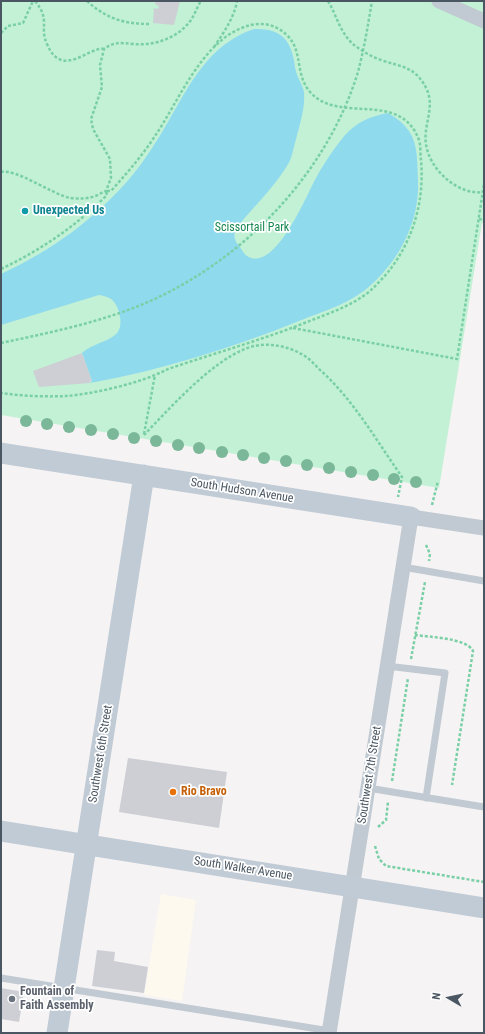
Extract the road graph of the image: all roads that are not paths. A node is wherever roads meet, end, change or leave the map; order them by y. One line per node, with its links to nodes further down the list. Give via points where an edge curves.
1 (439, 1): 2 (street)
2 (484, 20)
3 (1, 453): 4 (street, South Hudson Avenue)
4 (144, 475): 5 (street, South Hudson Avenue); 14 (street, Southwest 6th Street)
5 (410, 517): 6 (street, South Hudson Avenue); 7 (street, Southwest 7th Street)
6 (484, 528)
7 (403, 567): 8 (lane); 9 (street, Southwest 7th Street)
8 (484, 581)
9 (387, 666): 10 (street, Southwest 7th Street); 11 (lane, via 445,673)
10 (368, 788): 11 (lane); 15 (street, Southwest 7th Street)
11 (426, 798): 12 (lane)
12 (484, 807)
13 (1, 831): 14 (street, South Walker Avenue)
14 (87, 845): 15 (street, South Walker Avenue); 18 (street, Southwest 6th Street)
15 (352, 887): 16 (street, South Walker Avenue); 19 (street, Southwest 7th Street)
16 (484, 908)
17 (1, 978): 18 (lane)
18 (64, 988): 19 (lane); 20 (street, Southwest 6th Street)
19 (330, 1032)
20 (57, 1033)

